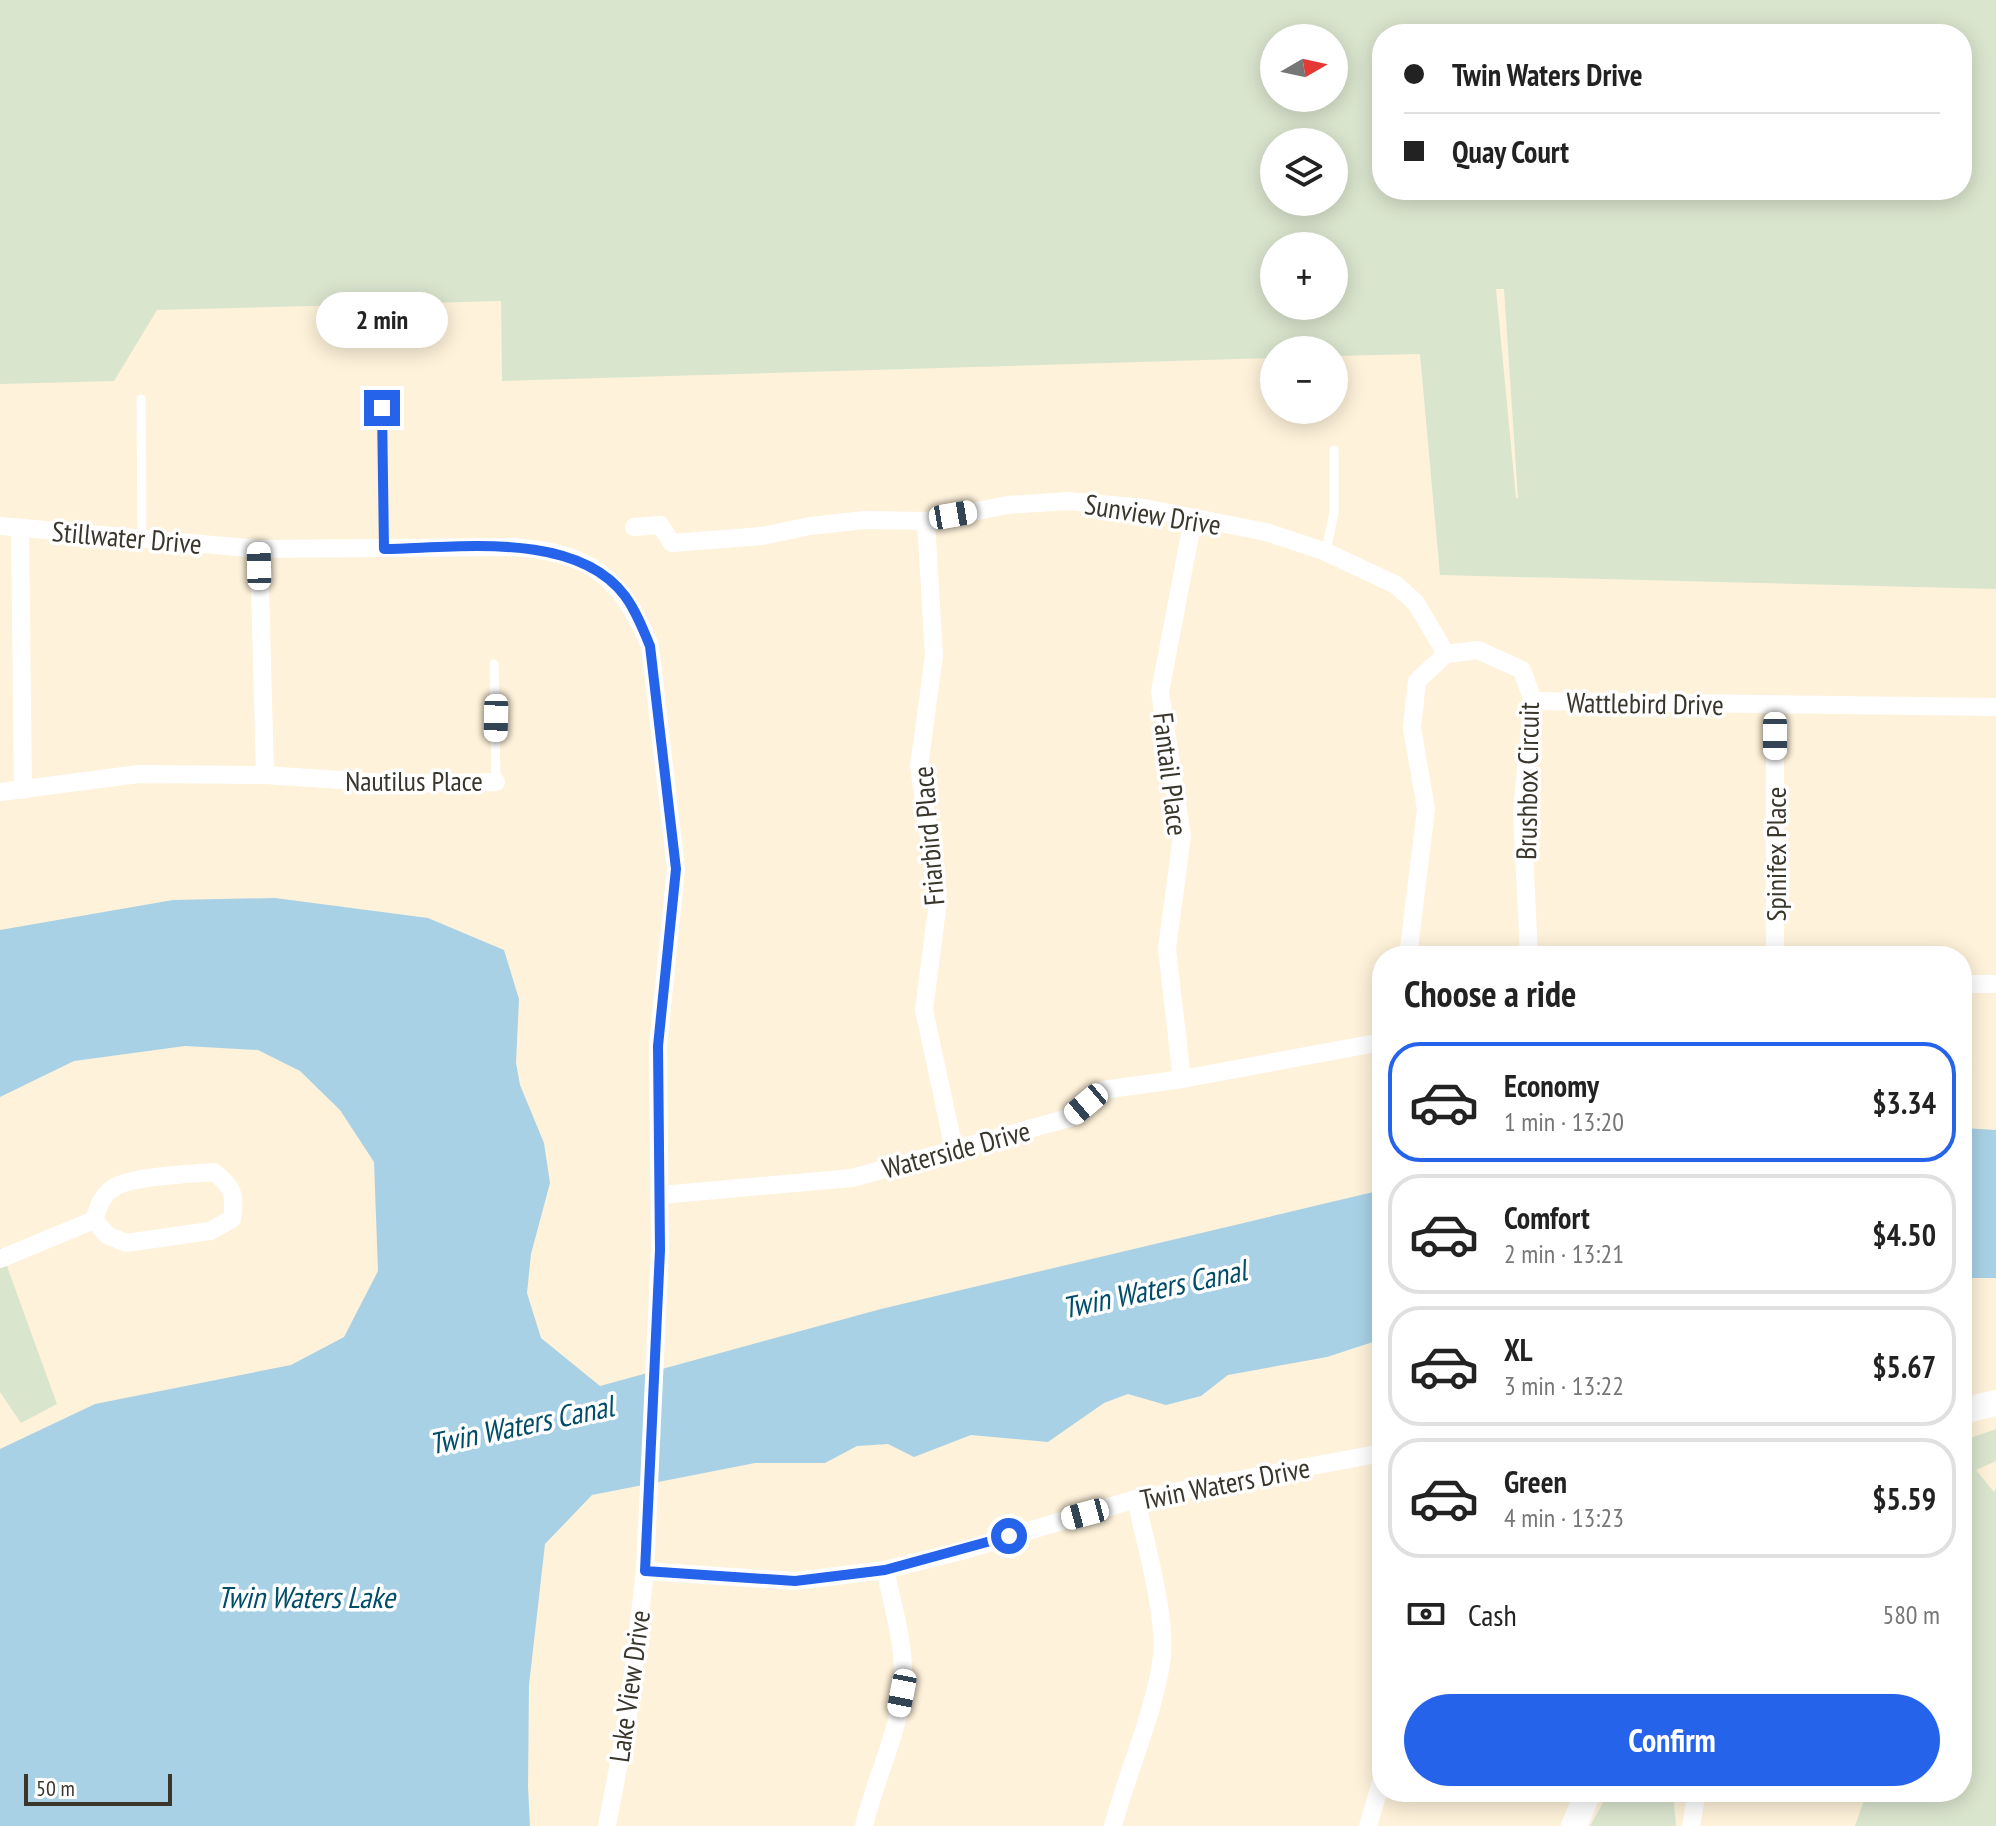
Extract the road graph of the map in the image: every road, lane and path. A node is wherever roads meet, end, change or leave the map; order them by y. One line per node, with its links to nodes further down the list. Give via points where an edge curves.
1 (141, 399): 9 (lane)
2 (382, 408): 11 (lane)
3 (1334, 450): 12 (lane, via 1334,512)
4 (1193, 519): 5 (street, Sunview Drive, via 1068,501 1008,505); 12 (street, Sunview Drive, via 1266,532); 29 (street, Fantail Place, via 1160,692 1182,836 1167,949)
5 (926, 521): 7 (street, Sunview Drive, via 865,520 672,543 660,525); 30 (street, Friarbird Place, via 934,656 919,766 938,901 924,1010)
6 (0, 526): 8 (street, Stillwater Drive)
7 (634, 527)
8 (20, 528): 9 (street, Stillwater Drive); 21 (street)
9 (142, 538): 10 (street, Stillwater Drive)
10 (259, 549): 11 (street, Stillwater Drive); 19 (street)
11 (384, 549): 13 (street, Stillwater Drive, via 547,550 574,558)
12 (1326, 552): 14 (street, Sunview Drive, via 1396,585 1416,603)
13 (624, 594): 31 (street, Lake View Drive, via 650,646 676,869 658,1046)
14 (1446, 654): 16 (street, Brushbox Circuit, via 1478,650 1522,670); 23 (street, via 1417,681 1412,728 1426,809)
15 (494, 664): 20 (lane, Nautilus Place)
16 (1533, 701): 17 (street, Wattlebird Drive); 24 (street, Brushbox Circuit, via 1522,811)
17 (1775, 705): 18 (street, Wattlebird Drive); 25 (street, Spinifex Place)
18 (1996, 707)
19 (265, 775): 20 (street, Nautilus Place, via 400,784); 21 (street, Nautilus Place, via 139,774)
20 (496, 782)
21 (23, 790): 22 (street, Nautilus Place)
22 (0, 792)
23 (1409, 946)
24 (1529, 946)
25 (1775, 946)
26 (1972, 984): 27 (street)
27 (1996, 984)
28 (1372, 1044): 29 (street, Waterside Drive)
29 (1182, 1079): 30 (street, Waterside Drive, via 1103,1090 1069,1118)
30 (954, 1149): 31 (street, Waterside Drive, via 852,1178)
31 (661, 1195): 39 (street, Lake View Drive)
32 (94, 1220): 32 (street, via 101,1200 114,1187 152,1178 214,1172 235,1197 232,1219 210,1231 126,1243 107,1235); 33 (street)
33 (0, 1259)
34 (1996, 1403): 35 (street)
35 (1972, 1409)
36 (1372, 1455): 37 (street, Twin Waters Drive)
37 (1136, 1499): 38 (street, Twin Waters Drive); 45 (street, via 1162,1628 1162,1654)
38 (885, 1570): 39 (street, Twin Waters Drive, via 795,1581); 44 (street, via 903,1662 902,1693)
39 (645, 1571): 43 (street, Lake View Drive, via 628,1715)
40 (1375, 1802): 46 (street)
41 (1584, 1802): 47 (street)
42 (1695, 1802): 48 (street)
43 (607, 1826)
44 (864, 1826)
45 (1113, 1826)
46 (1368, 1826)
47 (1574, 1826)
48 (1691, 1826)

